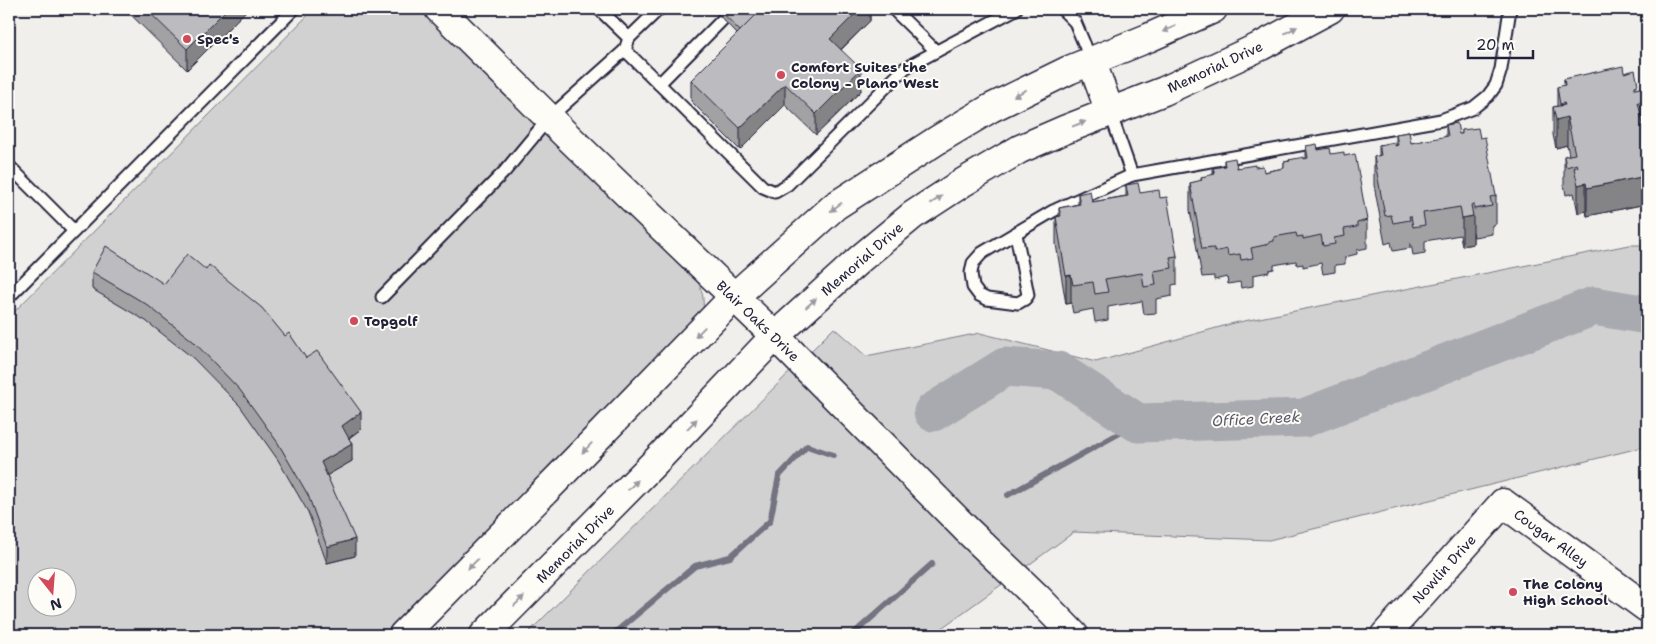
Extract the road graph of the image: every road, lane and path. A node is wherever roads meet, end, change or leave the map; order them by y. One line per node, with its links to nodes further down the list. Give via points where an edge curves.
1 (294, 9): 20 (lane)
2 (439, 9): 17 (street, Blair Oaks Drive)
3 (599, 9): 12 (lane)
4 (659, 9): 12 (lane)
5 (733, 9): 15 (lane)
6 (893, 9): 13 (lane)
7 (1016, 9): 13 (lane)
8 (1062, 9): 14 (lane, via 1075,22)
9 (1213, 9): 14 (street, one-way to 14)
10 (1330, 9): 16 (street, Memorial Drive, one-way to 10, via 1164,92)
11 (1510, 9): 19 (lane, via 1502,69 1488,96 1473,108 1441,120)
12 (627, 44): 15 (lane); 17 (lane)
13 (936, 51): 15 (lane, via 905,68 787,185 775,192 763,187)
14 (1091, 60): 16 (street); 22 (street, one-way to 22, via 991,108 835,206)
15 (659, 84)
16 (1110, 112): 19 (lane); 25 (street, Memorial Drive, one-way to 16, via 912,215 1020,149)
17 (550, 118): 22 (street, Blair Oaks Drive); 24 (lane, via 505,171)
18 (9, 166): 20 (lane)
19 (1132, 175): 21 (lane, via 1053,211)
20 (74, 231): 23 (lane)
21 (1016, 234): 21 (lane, via 982,253 973,263 973,287 979,295 1018,303 1026,299 1028,295)
22 (734, 296): 25 (street, Blair Oaks Drive); 28 (street, one-way to 28)
23 (9, 297)
24 (382, 297)
25 (775, 336): 29 (street, Memorial Drive, one-way to 25); 30 (street, Blair Oaks Drive)
26 (1503, 503): 27 (street, Cougar Alley); 31 (street, Nowlin Drive)
27 (1647, 608)
28 (402, 635)
29 (484, 635)
30 (1074, 635)
31 (1385, 635)

